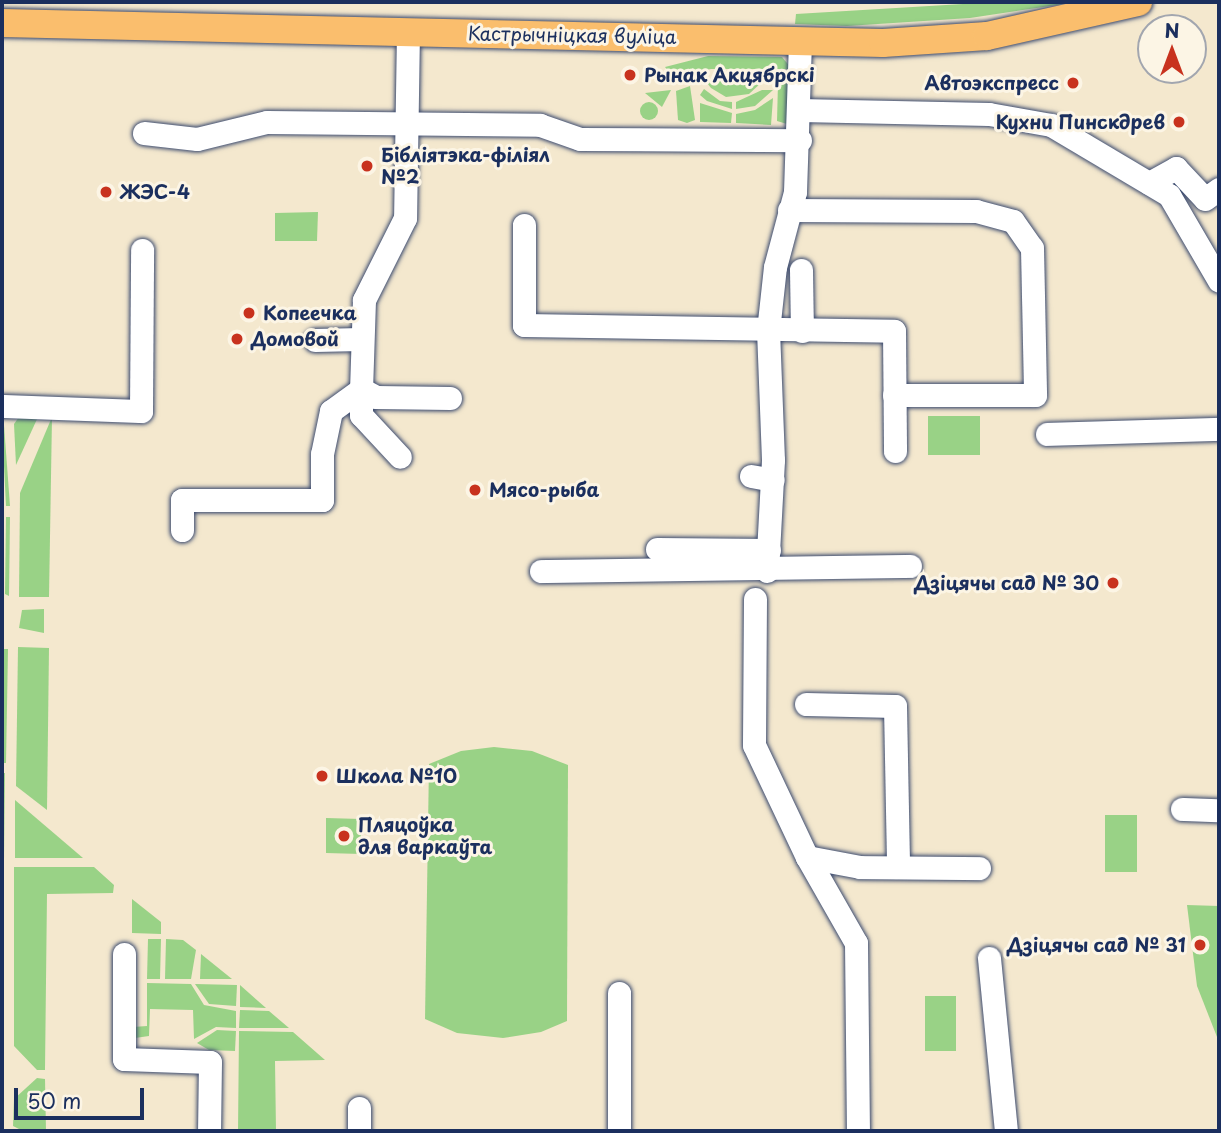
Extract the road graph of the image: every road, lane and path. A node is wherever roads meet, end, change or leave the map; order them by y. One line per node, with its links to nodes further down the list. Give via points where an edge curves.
1 (1139, 2): 4 (main road, Кастрычніцкая вуліца, via 987,36 883,43)
2 (2, 23): 3 (main road, Кастрычніцкая вуліца)
3 (408, 31): 4 (main road, Кастрычніцкая вуліца); 6 (lane)
4 (800, 41): 5 (lane)
5 (799, 110): 8 (lane); 9 (lane, via 989,114 1051,125)
6 (409, 123): 7 (lane, via 267,122 197,139); 8 (lane, via 540,125 580,139); 18 (lane, via 405,218 364,300)
7 (144, 134)
8 (800, 140): 11 (lane)
9 (1149, 183): 10 (lane, via 1176,168 1205,199); 15 (lane, via 1169,195)
10 (1219, 189)
11 (789, 209): 16 (lane, via 775,267); 21 (lane, via 976,211 1013,221 1032,248 1035,396)
12 (524, 225): 16 (lane, via 524,326)
13 (142, 250): 23 (lane, via 141,411)
14 (801, 270): 17 (lane)
15 (1219, 281)
16 (768, 331): 17 (lane); 30 (lane, via 762,478)
17 (802, 331): 21 (lane, via 894,331)
18 (361, 339): 19 (lane); 20 (lane)
19 (315, 340)
20 (361, 388): 22 (lane, via 376,397); 27 (lane, via 362,415); 28 (lane, via 331,411 322,454 322,500 182,500)
21 (894, 395): 26 (lane)
22 (450, 397)
23 (2, 406)
24 (1219, 429): 25 (lane)
25 (1047, 434)
26 (895, 451)
27 (400, 457)
28 (182, 530)
29 (657, 549): 30 (lane)
30 (768, 560): 31 (lane); 32 (lane)
31 (910, 566)
32 (541, 571)
33 (755, 599): 37 (lane, via 754,746)
34 (806, 704): 38 (lane, via 895,706)
35 (1182, 809): 36 (lane)
36 (1219, 810)
37 (807, 857): 38 (lane, via 860,867); 45 (lane, via 856,943)
38 (898, 867): 39 (lane)
39 (979, 868)
40 (124, 954): 43 (lane, via 124,1059 210,1062)
41 (989, 958): 46 (lane)
42 (619, 993): 44 (lane)
43 (209, 1131)
44 (619, 1131)
45 (858, 1131)
46 (1006, 1131)

